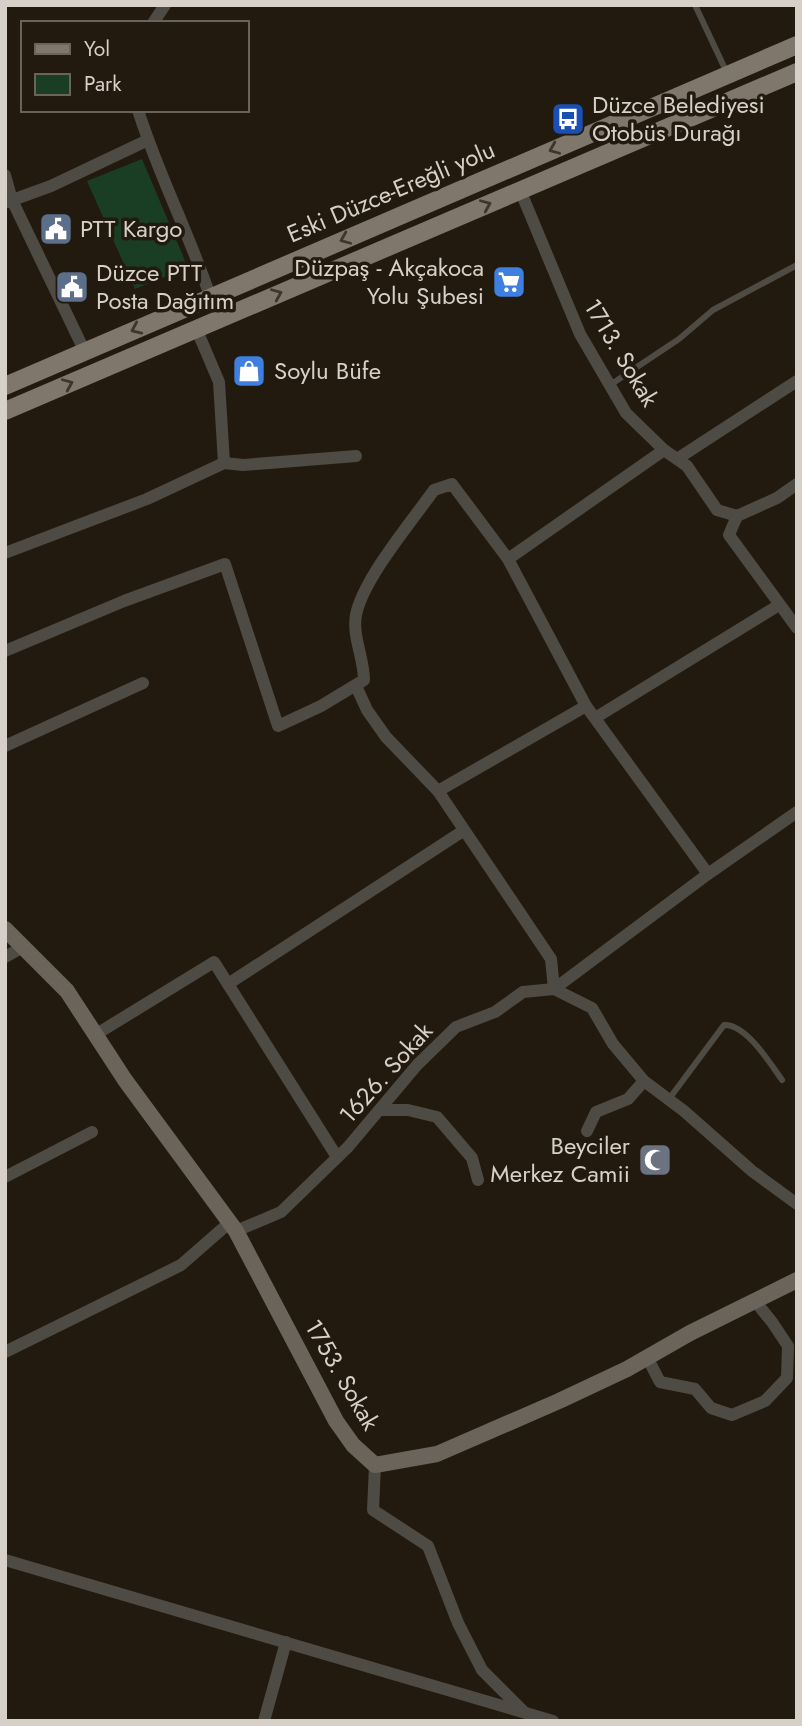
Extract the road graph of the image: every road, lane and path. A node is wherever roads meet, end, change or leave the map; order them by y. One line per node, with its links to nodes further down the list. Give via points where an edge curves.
1 (165, 5): 3 (street)
2 (695, 5): 6 (lane)
3 (154, 21)
4 (797, 45): 6 (main road, Eski Düzce-Ereğli yolu)
5 (797, 72): 10 (main road, Eski Düzce-Ereğli yolu)
6 (728, 75): 13 (main road, Eski Düzce-Ereğli yolu, one-way to 13)
7 (139, 112): 8 (street)
8 (148, 140): 11 (street); 13 (street)
9 (5, 175): 11 (street)
10 (520, 190): 14 (main road, Eski Düzce-Ereğli yolu, one-way to 10); 17 (street, 1713. Sokak, via 580,334)
11 (9, 202): 15 (street)
12 (797, 265): 17 (lane, via 713,310)
13 (210, 296): 15 (main road, Eski Düzce-Ereğli yolu, one-way to 15)
14 (196, 328): 19 (main road, Eski Düzce-Ereğli yolu, one-way to 14); 23 (street, via 219,382)
15 (85, 352): 18 (main road, Eski Düzce-Ereğli yolu)
16 (797, 381): 22 (street)
17 (610, 385): 20 (street, 1713. Sokak, via 626,413)
18 (5, 386)
19 (5, 411)
20 (664, 450): 22 (street, 1713. Sokak); 27 (street)
21 (356, 456): 23 (street)
22 (677, 458): 25 (street, 1713. Sokak, via 717,510)
23 (224, 463): 26 (street, via 147,499)
24 (797, 484): 25 (street)
25 (737, 516): 28 (street, via 729,535)
26 (5, 553)
27 (508, 559): 32 (street, via 452,484 434,490 365,588 356,617 364,680); 33 (street)
28 (779, 605): 29 (street); 34 (street)
29 (797, 628)
30 (5, 651): 32 (street, via 225,564 278,726)
31 (143, 683): 35 (street)
32 (356, 687): 36 (street, via 386,737)
33 (586, 706): 34 (street); 36 (street)
34 (595, 718): 39 (street)
35 (5, 746)
36 (438, 791): 38 (street)
37 (797, 812): 39 (street)
38 (463, 831): 43 (street); 44 (street, via 551,959)
39 (708, 874): 44 (street)
40 (5, 929): 41 (street, 1753. Sokak)
41 (23, 947): 42 (street); 45 (street, 1753. Sokak, via 67,991)
42 (5, 957)
43 (229, 984): 45 (street, via 214,962); 52 (street)
44 (554, 989): 47 (street, via 592,1007 613,1044); 49 (street, 1626. Sokak, via 523,992 495,1012 456,1027)
45 (95, 1035): 56 (street, 1753. Sokak)
46 (782, 1080): 48 (lane, via 745,1034 732,1024 724,1025)
47 (643, 1081): 48 (street); 50 (street, via 628,1099 596,1112)
48 (669, 1100): 55 (street)
49 (381, 1110): 52 (street, 1626. Sokak); 54 (street, via 408,1110 437,1118 472,1158)
50 (587, 1131)
51 (92, 1132): 53 (street)
52 (337, 1157): 56 (street, 1626. Sokak, via 281,1212)
53 (5, 1177)
54 (478, 1180)
55 (797, 1204)
56 (233, 1227): 59 (street, 1626. Sokak, via 181,1265); 61 (street, 1753. Sokak, via 336,1420 353,1446)
57 (797, 1280): 58 (street, 1753. Sokak)
58 (755, 1301): 60 (street, 1753. Sokak); 60 (street, via 788,1346 787,1378 765,1401 732,1415 711,1408 695,1389 660,1382)
59 (5, 1352)
60 (647, 1357): 61 (street, 1753. Sokak, via 437,1454)
61 (375, 1465): 64 (street, via 373,1510 428,1546 482,1670)
62 (5, 1560): 63 (street)
63 (286, 1642): 64 (street); 65 (street)
64 (525, 1713): 66 (street)
65 (264, 1721)
66 (553, 1721)

